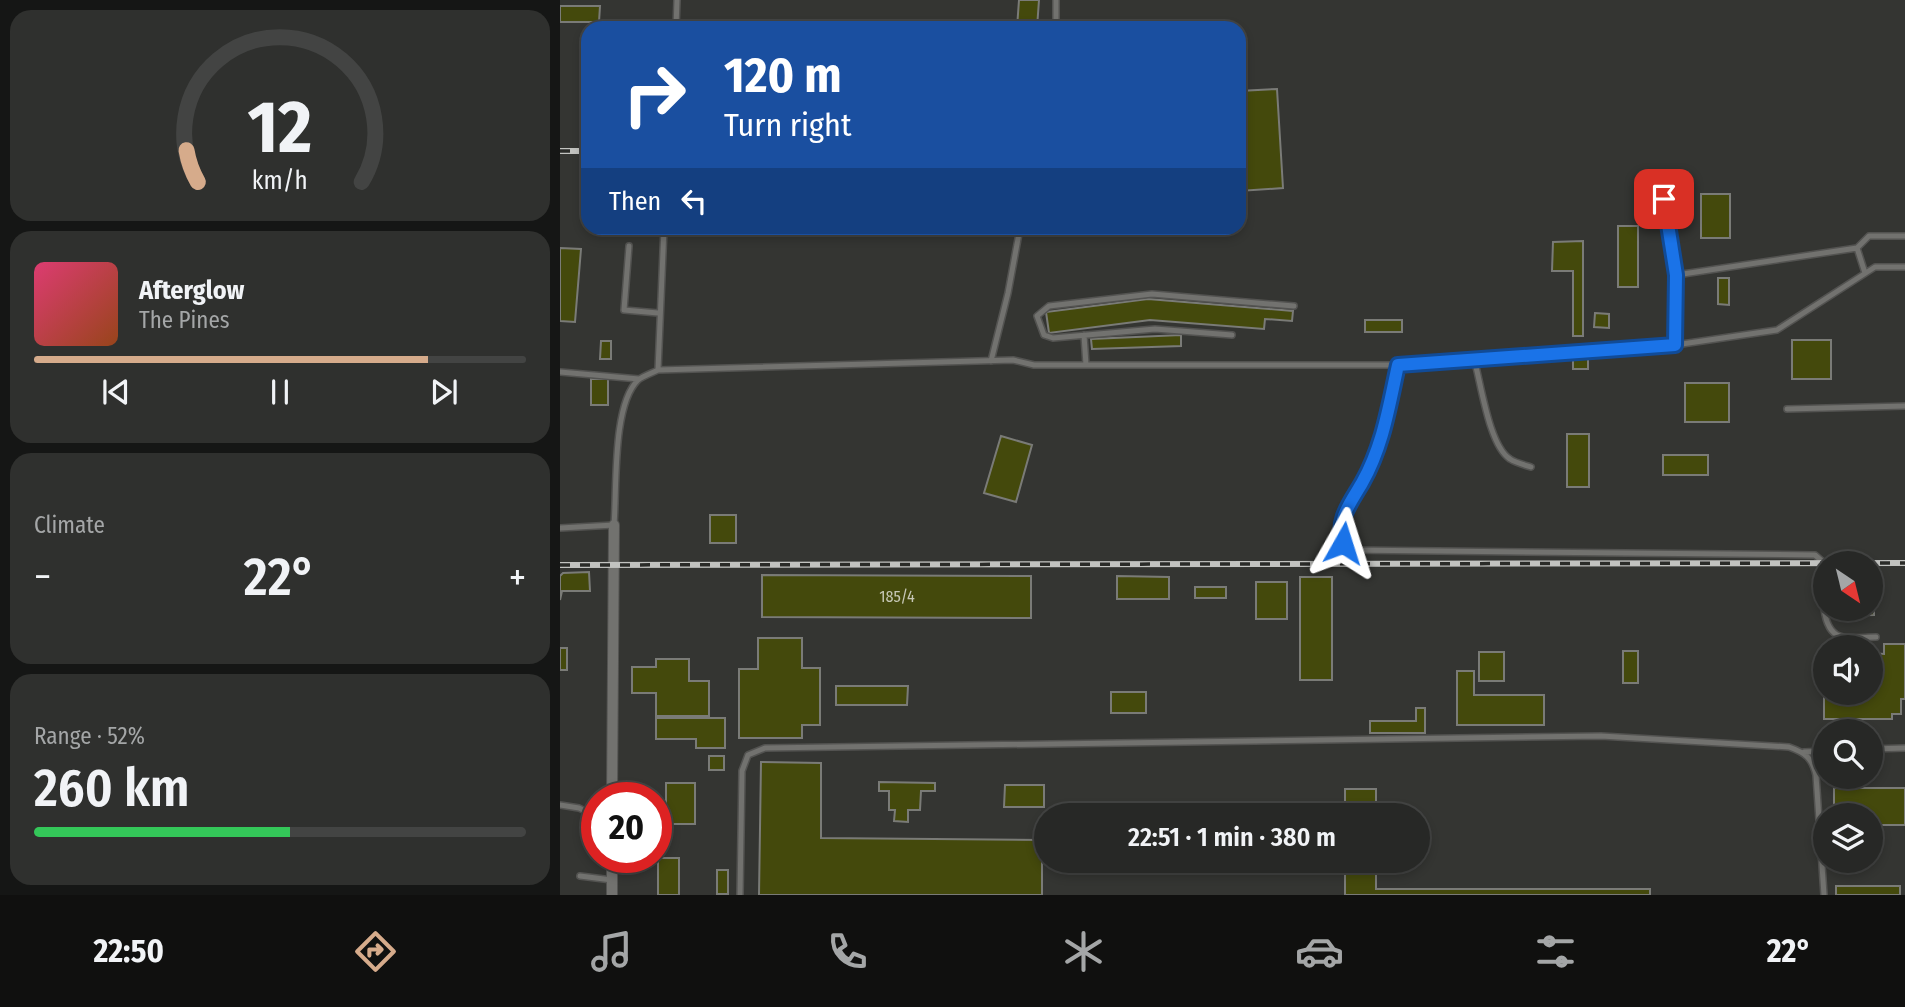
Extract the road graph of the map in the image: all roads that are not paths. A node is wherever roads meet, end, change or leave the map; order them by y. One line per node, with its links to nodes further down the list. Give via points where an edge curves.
1 (677, 0): 3 (lane)
2 (1056, 0): 4 (lane)
3 (676, 21)
4 (1056, 21)
5 (1664, 199): 13 (lane)
6 (664, 235): 15 (lane)
7 (1019, 235): 20 (lane)
8 (1905, 236): 10 (lane, via 1869,236)
9 (629, 246): 15 (lane, via 624,310)
10 (1857, 248): 12 (lane); 13 (lane)
11 (1905, 267): 12 (lane, via 1875,267)
12 (1865, 273): 18 (lane, via 1777,330)
13 (1676, 275): 18 (lane)
14 (1294, 306): 16 (lane, via 1152,293 1049,306 1037,316 1044,335)
15 (659, 313): 23 (lane)
16 (1084, 335): 17 (lane, via 1155,329); 21 (lane)
17 (1232, 335)
18 (1675, 345): 19 (lane)
19 (1474, 359): 22 (lane); 28 (lane, via 1501,449 1508,459)
20 (991, 361): 21 (lane); 23 (lane)
21 (1086, 365): 22 (lane)
22 (1398, 365): 31 (lane, via 1381,447 1345,513 1340,534 1349,550 1815,555 1823,562 1827,624)
23 (658, 370): 25 (lane)
24 (560, 372): 25 (lane)
25 (639, 379): 29 (lane, via 622,416)
26 (1905, 406): 27 (lane)
27 (1787, 408)
28 (1531, 467)
29 (614, 525): 30 (lane); 36 (street)
30 (560, 528)
31 (1837, 635)
32 (1905, 748): 33 (lane)
33 (1883, 749)
34 (1804, 752): 35 (lane); 43 (lane, via 1789,747 1601,736 765,748 748,755 742,771); 44 (lane, via 1816,775)
35 (1813, 752)
36 (612, 782)
37 (560, 805): 38 (lane)
38 (581, 809)
39 (612, 873): 41 (street)
40 (580, 876): 41 (lane)
41 (612, 880): 42 (street)
42 (612, 895)
43 (740, 895)
44 (1824, 895)

